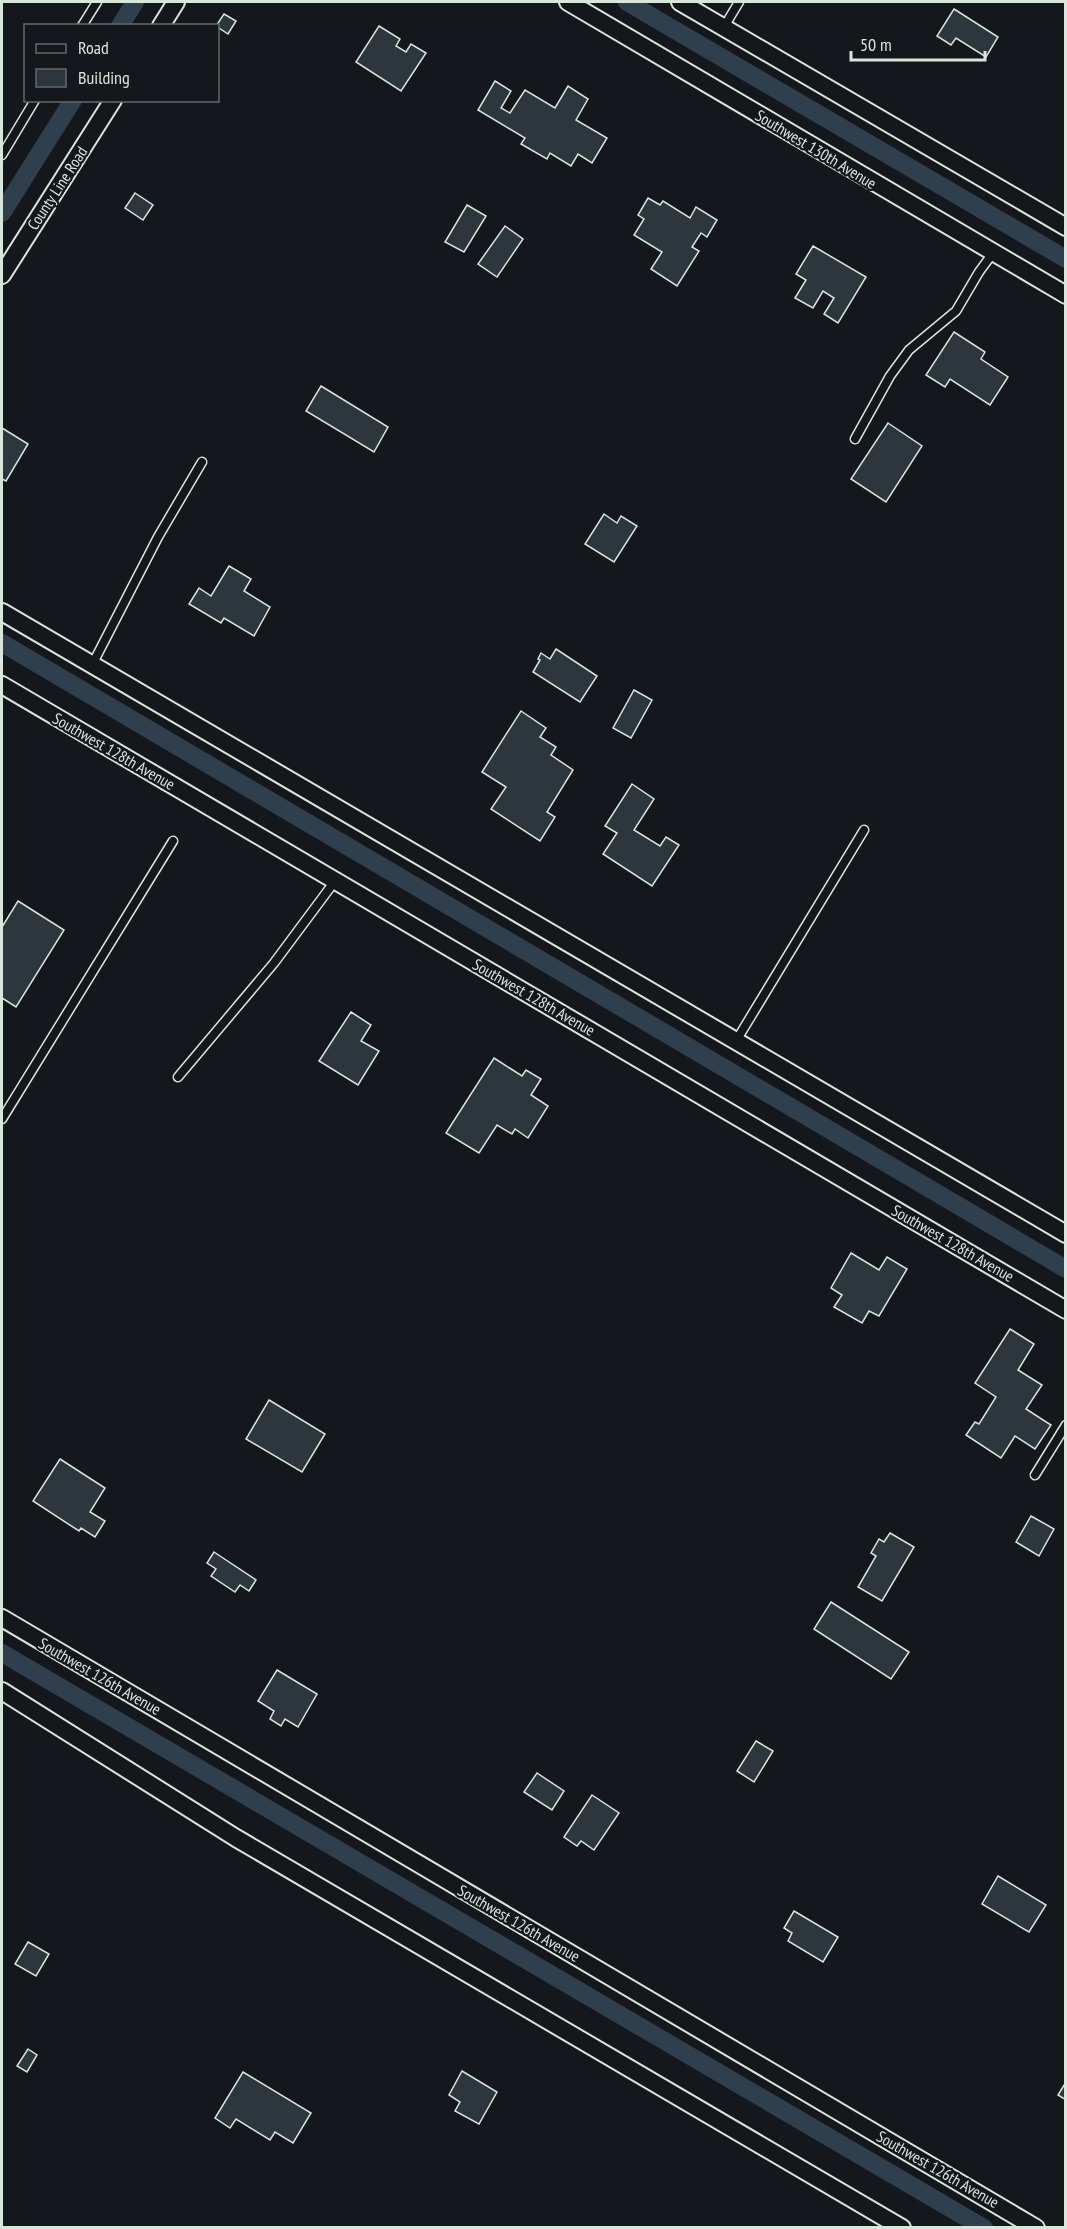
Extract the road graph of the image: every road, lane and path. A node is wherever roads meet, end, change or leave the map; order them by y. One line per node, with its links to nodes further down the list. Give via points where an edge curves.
1 (97, 2): 6 (lane)
2 (176, 2): 7 (street)
3 (568, 2): 13 (street, Southwest 130th Avenue)
4 (680, 2): 8 (street)
5 (739, 2): 8 (lane)
6 (83, 24)
7 (162, 24)
8 (724, 27): 12 (street)
9 (34, 102): 11 (lane)
10 (112, 102): 14 (street, County Line Road)
11 (2, 155)
12 (1065, 226)
13 (993, 253): 15 (street, Southwest 130th Avenue); 16 (lane, via 956,311 909,350 896,367)
14 (2, 275)
15 (1065, 295)
16 (855, 439)
17 (202, 462): 19 (lane)
18 (2, 612): 19 (street)
19 (92, 665): 24 (street)
20 (2, 685): 23 (street, Southwest 128th Avenue)
21 (864, 830): 24 (lane)
22 (173, 841): 26 (lane)
23 (335, 881): 25 (lane, via 274,963); 28 (street, Southwest 128th Avenue)
24 (736, 1041): 27 (street)
25 (178, 1077)
26 (2, 1119)
27 (1065, 1234)
28 (1065, 1310)
29 (1065, 1425): 30 (lane)
30 (1035, 1475)
31 (2, 1618): 34 (street, Southwest 126th Avenue)
32 (2, 1691): 33 (street, via 236,1838)
33 (902, 2228)
34 (1036, 2228)

